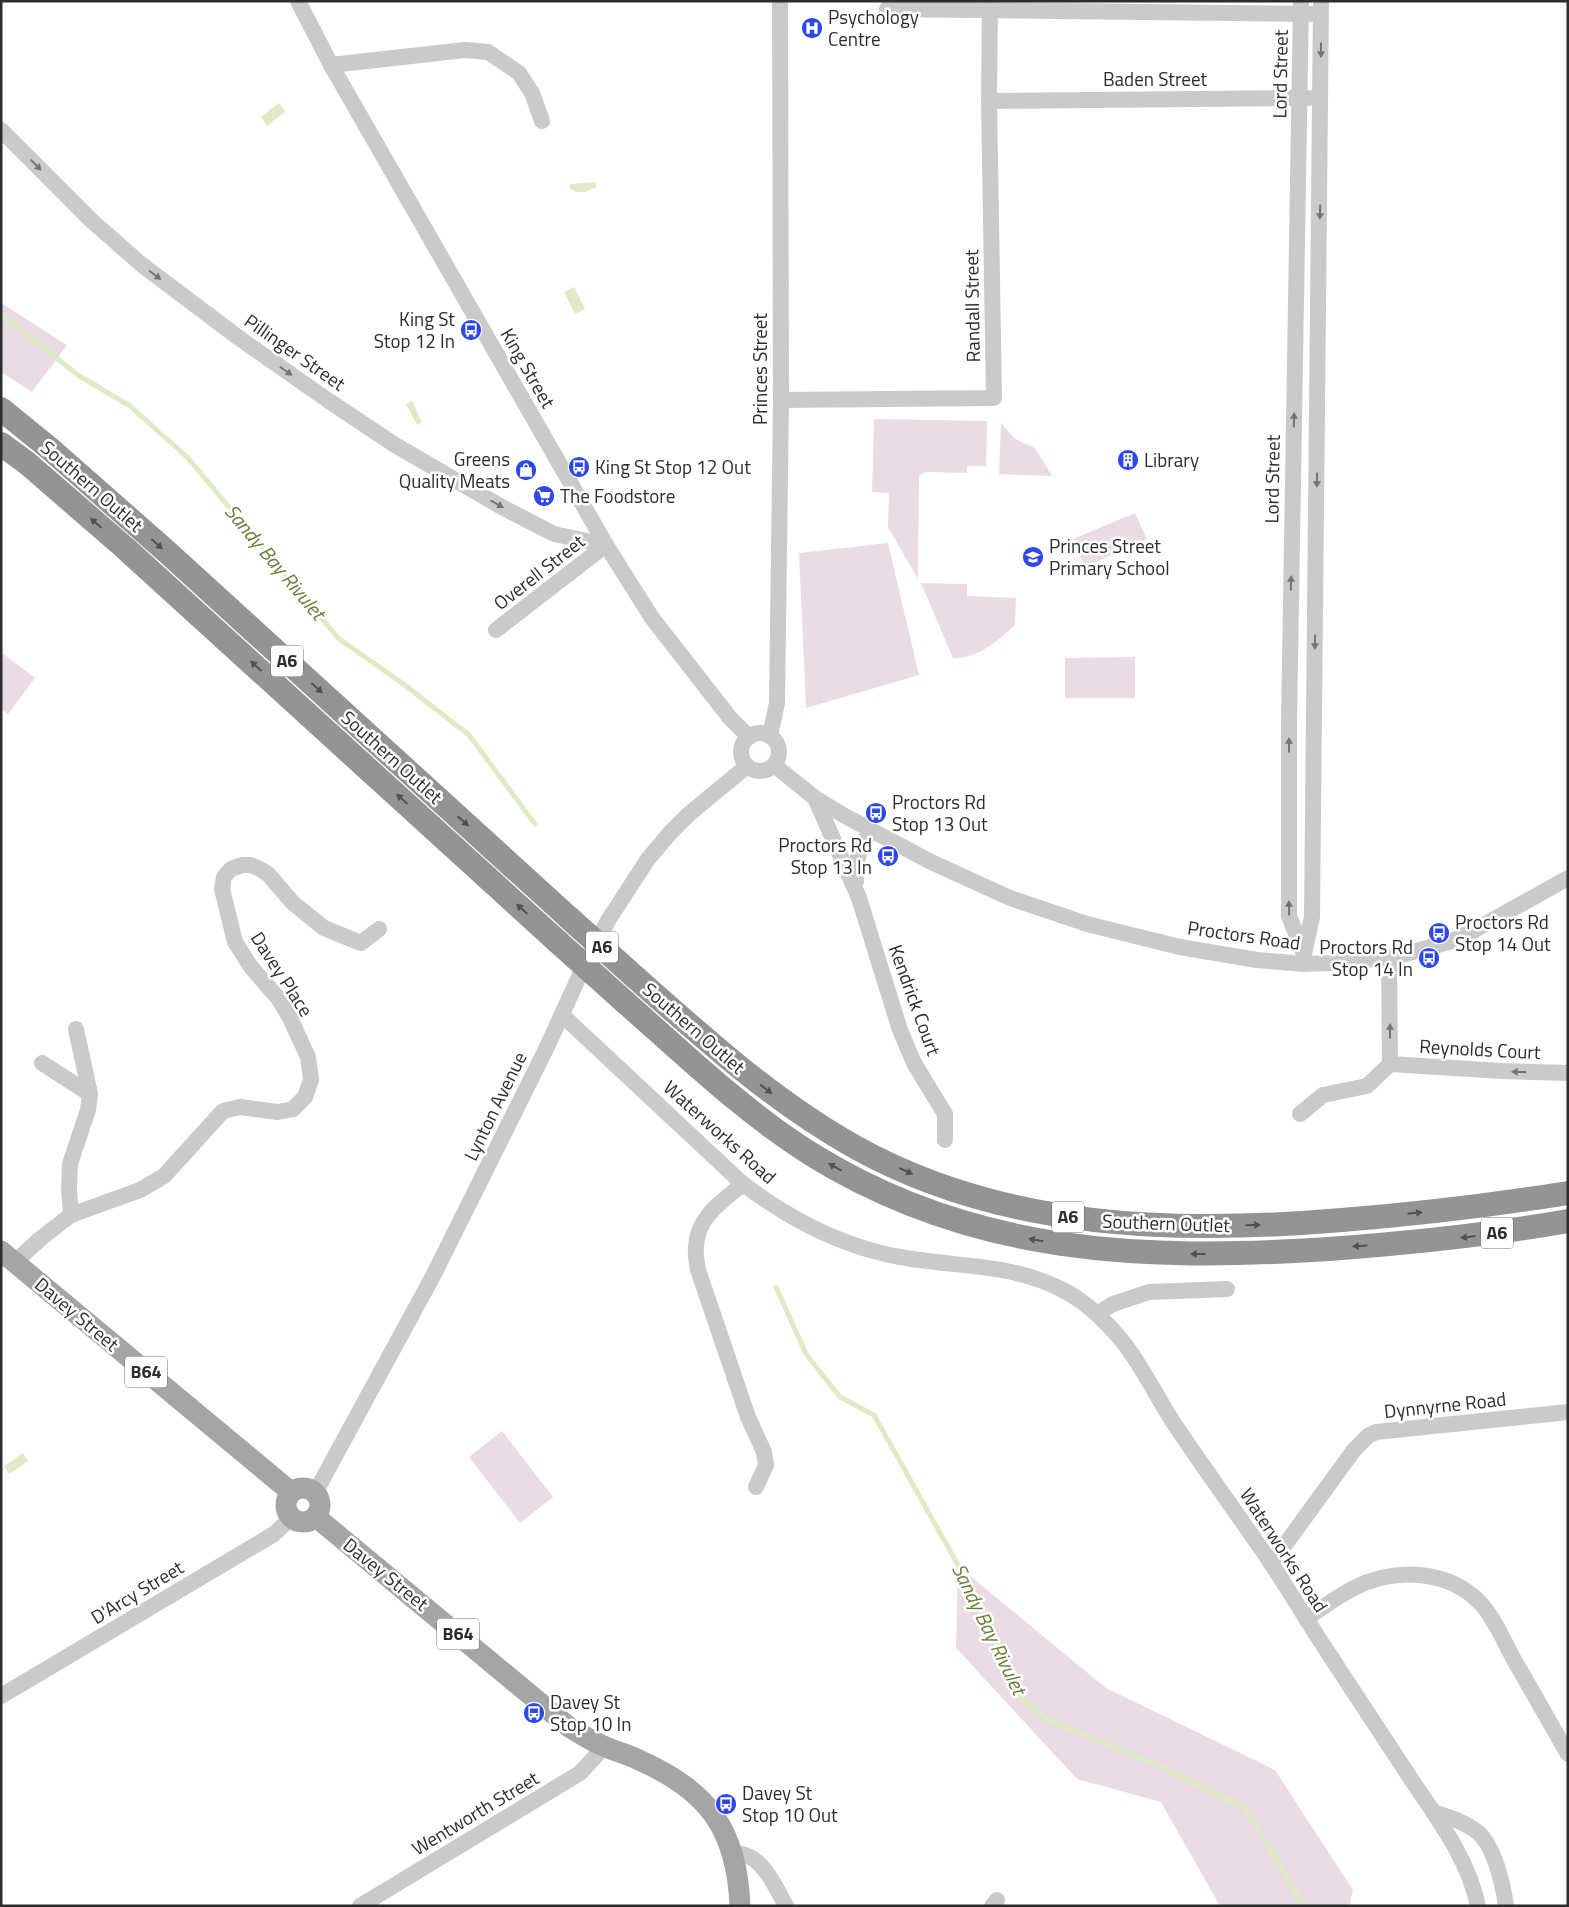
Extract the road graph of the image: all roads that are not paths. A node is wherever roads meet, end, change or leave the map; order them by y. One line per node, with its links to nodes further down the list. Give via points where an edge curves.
1 (298, 1): 7 (street, King Street)
2 (780, 1): 13 (street, Princes Street)
3 (990, 6): 4 (street); 6 (street); 10 (street, Randall Street)
4 (1301, 7): 5 (street); 8 (street, Lord Street)
5 (1321, 8): 9 (street, one-way to 9)
6 (887, 9)
7 (331, 65): 11 (street, via 465,50 488,52 518,73 532,93); 16 (street, King Street)
8 (1300, 98): 9 (street, Baden Street); 10 (street, Baden Street); 18 (street, Lord Street, one-way to 8)
9 (1321, 98): 19 (street, one-way to 19)
10 (989, 100): 13 (street, Randall Street, via 994,398)
11 (542, 121)
12 (1, 130): 16 (street, Pillinger Street, one-way to 16, via 92,221 142,265 329,401 395,445 554,534)
13 (780, 400): 20 (street, Princes Street, via 777,703)
14 (1, 409): 40 (highway, Southern Outlet / A6, one-way to 40, bridge, via 166,551 568,917 748,1075 855,1147 918,1177 959,1192 1027,1210 1116,1223 1238,1226 1299,1223 1389,1216)
15 (1, 444): 42 (highway, Southern Outlet / A6, one-way to 15, bridge, via 1426,1241 1252,1253 1128,1252 1068,1246 1009,1235 893,1197 812,1154 730,1096 125,548)
16 (606, 546): 17 (street, Overell Street); 21 (street, King Street, via 652,618 730,718)
17 (496, 630)
18 (1289, 722): 19 (street); 30 (street, Lord Street, one-way to 18, via 1289,916)
19 (1314, 722): 30 (street, via 1312,917)
20 (770, 736): 21 (street, via 760,733); 22 (street, via 779,750)
21 (749, 737): 23 (street, via 741,751)
22 (774, 765): 23 (street, via 763,771); 24 (street, Proctors Road)
23 (747, 766): 31 (street, Lynton Avenue, via 689,814 648,859 609,919)
24 (815, 798): 25 (street, Proctors Road); 27 (street, Kendrick Court)
25 (871, 830): 27 (street, Kendrick Court, via 854,872); 30 (street, Proctors Road, via 968,880 1050,913 1180,947 1257,960)
26 (1568, 878): 29 (street, Proctors Road, via 1452,941)
27 (859, 898): 38 (street, Kendrick Court, via 900,1030 914,1063 945,1114)
28 (379, 929): 41 (street, Davey Place, via 361,943 324,928 293,903 260,868 242,865 231,869 224,877 222,889 235,942 251,967 278,998 308,1057 311,1080 305,1097 293,1109 278,1112 240,1107 223,1111 164,1176 140,1190)
29 (1389, 958): 30 (street, Proctors Road, via 1331,964); 34 (street, one-way to 29)
30 (1304, 959)
31 (562, 1015): 39 (street, Waterworks Road); 49 (street, Lynton Avenue, via 433,1276)
32 (76, 1029): 36 (street)
33 (42, 1064): 36 (street)
34 (1390, 1064): 35 (street, Reynolds Court, one-way to 34); 37 (street, via 1367,1086 1323,1095)
35 (1568, 1073)
36 (90, 1094): 41 (street, via 70,1164)
37 (1300, 1114)
38 (945, 1140)
39 (743, 1184): 45 (street, Waterworks Road, via 813,1228 863,1247 906,1258 1026,1275 1061,1289); 47 (street, via 712,1209 700,1228 696,1247 698,1270 748,1417 764,1452 766,1465)
40 (1568, 1193)
41 (71, 1214): 43 (street, Davey Place, via 40,1239)
42 (1568, 1221)
43 (8, 1257): 48 (main road, Davey Street / B64)
44 (1227, 1290): 45 (street, via 1149,1292 1113,1304)
45 (1097, 1314): 52 (street, Waterworks Road, via 1125,1344 1176,1426)
46 (1568, 1412): 52 (street, Dynnyrne Road, via 1376,1432 1368,1436 1354,1450)
47 (756, 1487)
48 (291, 1492): 49 (main road, via 300,1488); 51 (main road, via 285,1508)
49 (316, 1493): 50 (main road, via 320,1502)
50 (316, 1517): 51 (main road, via 300,1523); 55 (main road, Davey Street / B64, via 555,1716)
51 (291, 1518): 54 (street, D'Arcy Street, via 274,1534)
52 (1271, 1564): 53 (street, Waterworks Road)
53 (1306, 1619): 56 (street, via 1339,1596 1374,1580 1404,1575 1432,1576 1462,1587 1484,1607); 57 (street, Waterworks Road)
54 (1, 1696)
55 (604, 1747): 58 (main road, Davey Street / B64, via 663,1771 693,1790 718,1820); 59 (street, Wentworth Street, via 580,1773)
56 (1568, 1754)
57 (1433, 1812): 62 (street, Waterworks Road, via 1461,1857); 63 (street, via 1458,1820 1478,1832 1497,1868)
58 (731, 1851): 60 (main road, B64); 61 (street, via 757,1862)
59 (360, 1906)
60 (740, 1906)
61 (786, 1906)
62 (1478, 1906)
63 (1506, 1906)

